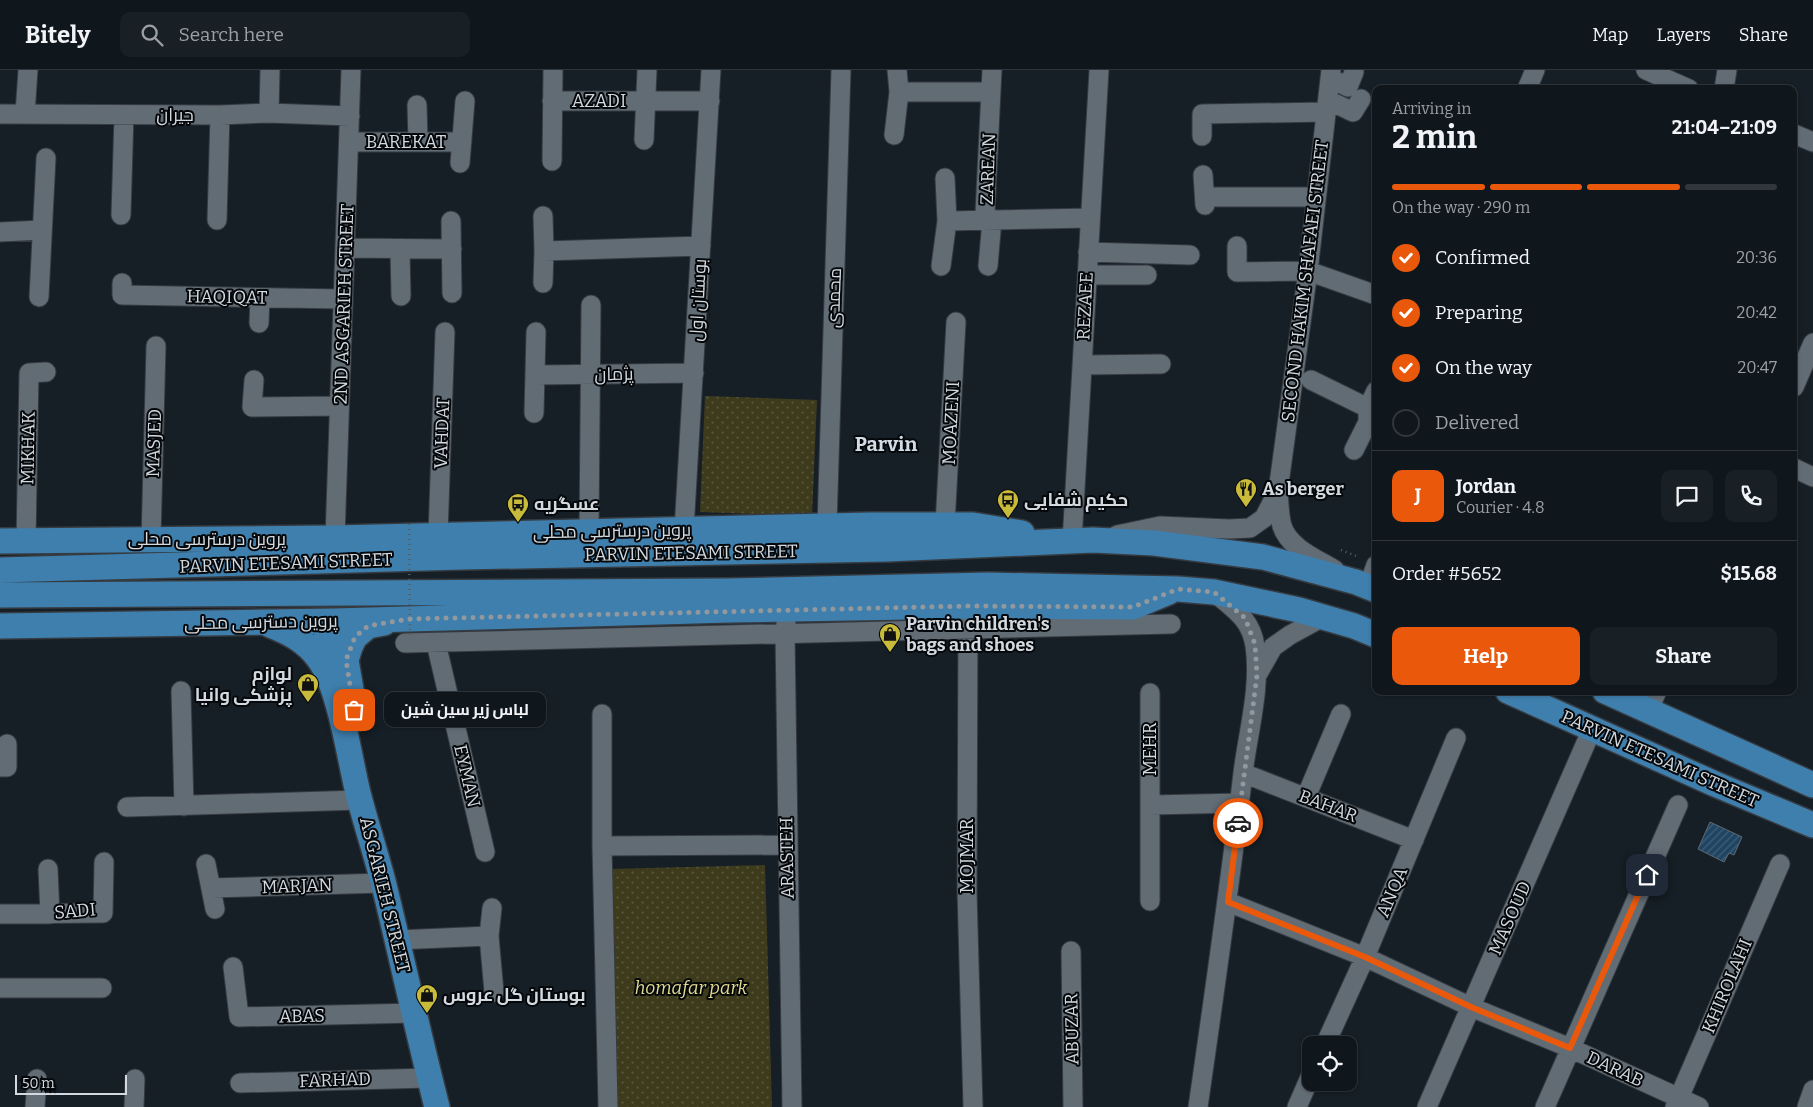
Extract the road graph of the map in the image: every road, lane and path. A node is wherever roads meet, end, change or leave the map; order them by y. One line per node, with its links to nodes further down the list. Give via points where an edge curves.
1 (28, 70): 30 (street)
2 (270, 70): 28 (street)
3 (352, 70): 33 (street, 2ND ASGARIEH STREET)
4 (553, 70): 23 (street)
5 (647, 70): 25 (street, AZADI)
6 (711, 70): 24 (street, بوستان اول)
7 (841, 70): 103 (street, محمدی)
8 (897, 70): 19 (street)
9 (992, 70): 20 (street, ZAREAN)
10 (1099, 70): 50 (street, REZAEE)
11 (1535, 70): 16 (street)
12 (1646, 70): 17 (street)
13 (1728, 70): 18 (street)
14 (1354, 72): 15 (street, via 1348,87)
15 (1331, 74): 27 (street, SECOND HAKIM SHAFAEI STREET)
16 (1529, 85)
17 (1680, 85)
18 (1725, 85)
19 (899, 92): 20 (street); 34 (street)
20 (991, 92): 52 (street, ZAREAN, via 985,213)
21 (1361, 99): 27 (street, via 1353,112)
22 (465, 100): 40 (street)
23 (552, 101): 25 (street, AZADI); 43 (street)
24 (710, 101): 25 (street, AZADI); 57 (street, بوستان اول)
25 (645, 102): 37 (street, AZADI)
26 (417, 105): 39 (street)
27 (1327, 106): 36 (street, via 1202,114); 47 (street, SECOND HAKIM SHAFAEI STREET)
28 (269, 113): 32 (street, جیران); 33 (street, جیران)
29 (0, 114): 30 (street, جیران)
30 (25, 114): 31 (street, جیران)
31 (124, 115): 32 (street, جیران); 48 (street)
32 (220, 116): 51 (street)
33 (350, 116): 38 (street, 2ND ASGARIEH STREET)
34 (894, 135)
35 (1797, 135): 41 (street)
36 (1202, 136)
37 (644, 140)
38 (350, 142): 39 (street, BAREKAT); 59 (street, 2ND ASGARIEH STREET)
39 (418, 142): 40 (street, BAREKAT)
40 (462, 142): 44 (street)
41 (1813, 142)
42 (46, 158): 55 (street)
43 (552, 161)
44 (460, 163)
45 (1203, 175): 47 (street, via 1205,201)
46 (946, 178): 54 (street)
47 (1316, 197): 67 (street, SECOND HAKIM SHAFAEI STREET)
48 (121, 215)
49 (543, 216): 62 (street)
50 (1090, 218): 52 (street); 63 (street, REZAEE)
51 (218, 220)
52 (992, 220): 54 (street); 66 (street, ZAREAN)
53 (451, 221): 60 (street)
54 (947, 221): 65 (street)
55 (42, 230): 56 (street); 75 (street)
56 (0, 232)
57 (701, 246): 62 (street); 88 (street, بوستان اول)
58 (1237, 246): 67 (street, via 1237,272)
59 (346, 248): 61 (street); 77 (street, 2ND ASGARIEH STREET)
60 (452, 249): 61 (street); 72 (street)
61 (400, 250): 74 (street)
62 (544, 251): 70 (street)
63 (1088, 252): 64 (street); 68 (street, REZAEE)
64 (1190, 255)
65 (941, 266)
66 (988, 266)
67 (1308, 271): 73 (street); 100 (street, SECOND HAKIM SHAFAEI STREET)
68 (1087, 275): 69 (street); 86 (street, REZAEE)
69 (1148, 275)
70 (543, 282)
71 (122, 283): 76 (street, HAQIQAT, via 122,295)
72 (452, 293)
73 (1372, 294)
74 (401, 296)
75 (39, 297)
76 (260, 298): 77 (street, HAQIQAT); 80 (street)
77 (343, 300): 95 (street, 2ND ASGARIEH STREET)
78 (591, 305): 89 (street)
79 (956, 322): 102 (street, MOAZENI)
80 (259, 323)
81 (445, 332): 106 (street, VAHDAT)
82 (536, 332): 90 (street)
83 (1813, 343): 93 (street)
84 (156, 346): 108 (street, MASJED)
85 (1160, 364): 86 (street)
86 (1082, 365): 111 (street, REZAEE)
87 (46, 372): 110 (street, MIKHAK, via 29,373)
88 (694, 373): 89 (street, پژمان); 104 (street, بوستان اول)
89 (590, 375): 90 (street, پژمان); 105 (street)
90 (535, 376): 96 (street)
91 (254, 380): 95 (street, via 252,407)
92 (1311, 380): 94 (street)
93 (1797, 380)
94 (1372, 399): 97 (street, via 1368,422)
95 (340, 406): 107 (street, 2ND ASGARIEH STREET)
96 (534, 413)
97 (1354, 450)
98 (1797, 469): 99 (street)
99 (1813, 477)
100 (1278, 491): 111 (street, via 1264,518 1250,528 1160,526); 117 (street, via 1284,532 1302,551)
101 (409, 524): 129 (path, bridge)
102 (945, 525): 103 (main road, پروین درسترسی محلی); 111 (main road, پروین درسترسی محلی, via 973,525)
103 (827, 526): 104 (main road, پروین درسترسی محلی)
104 (684, 530): 105 (main road, پروین درسترسی محلی)
105 (589, 532): 106 (main road, پروین درسترسی محلی)
106 (438, 535): 107 (main road, پروین درسترسی محلی)
107 (335, 538): 108 (main road, پروین درسترسی محلی)
108 (151, 540): 110 (main road, پروین درسترسی محلی)
109 (0, 541): 110 (main road, پروین درسترسی محلی)
110 (26, 541)
111 (1082, 541): 115 (main road, PARVIN ETESAMI STREET, via 887,549); 117 (main road, PARVIN ETESAMI STREET, via 1154,543 1263,557)
112 (1340, 550): 113 (path)
113 (1356, 556)
114 (0, 562): 115 (main road)
115 (56, 569): 116 (main road, PARVIN ETESAMI STREET)
116 (0, 570)
117 (1369, 581)
118 (1178, 589): 119 (main road, PARVIN ETESAMI STREET); 121 (main road, PARVIN ETESAMI STREET, via 988,585 728,591); 125 (main road, پروین دسترسی محلی, via 1133,607)
119 (1214, 592): 124 (main road, PARVIN ETESAMI STREET); 135 (street, via 1245,618 1255,644)
120 (0, 595): 121 (main road, PARVIN ETESAMI STREET)
121 (67, 595): 122 (main road)
122 (0, 605)
123 (787, 609): 125 (main road, پروین دسترسی محلی); 129 (main road, پروین دسترسی محلی); 130 (street, ARASTEH)
124 (1323, 617): 131 (main road, PARVIN ETESAMI STREET); 135 (street, via 1273,647)
125 (968, 618): 127 (street); 130 (street); 197 (street, MOJMAR, via 967,891)
126 (263, 622): 128 (main road, پروین دسترسی محلی); 129 (main road, پروین دسترسی محلی); 133 (main road, ASGARIEH STREET, via 306,643)
127 (1171, 624)
128 (0, 626)
129 (408, 634): 132 (street); 134 (main road, via 368,626 355,637)
130 (784, 634): 132 (street); 158 (street, ARASTEH)
131 (1372, 634)
132 (436, 643): 160 (street, EYMAN)
133 (320, 660): 134 (main road, via 322,644 330,641 344,650); 150 (main road, ASGARIEH STREET, via 329,677)
134 (346, 660): 150 (main road, ASGARIEH STREET, via 366,777)
135 (1257, 675): 147 (street)
136 (182, 690): 154 (street)
137 (1150, 693): 152 (street, MEHR)
138 (1517, 695): 143 (main road, PARVIN ETESAMI STREET)
139 (1624, 695): 140 (main road)
140 (1652, 701): 148 (main road)
141 (602, 714): 159 (street)
142 (1341, 714): 149 (street)
143 (1592, 729): 156 (main road, PARVIN ETESAMI STREET); 181 (street, MASOUD)
144 (1456, 738): 157 (street, ANQA)
145 (7, 744): 146 (street, via 7,767)
146 (0, 767)
147 (1243, 773): 149 (street, BAHAR); 151 (street)
148 (1813, 785)
149 (1306, 797): 157 (street, BAHAR)
150 (360, 800): 154 (street); 165 (main road, ASGARIEH STREET)
151 (1240, 803): 152 (street); 168 (street)
152 (1150, 805): 167 (street, MEHR)
153 (1678, 805): 184 (street)
154 (184, 806): 155 (street)
155 (127, 807)
156 (1813, 825)
157 (1414, 840): 176 (street, ANQA)
158 (787, 845): 159 (street); 196 (street, ARASTEH)
159 (602, 846): 195 (street)
160 (485, 852)
161 (104, 862): 172 (street, SADI, via 103,913)
162 (206, 864): 166 (street)
163 (1780, 864): 191 (street, KHIROLAHI)
164 (48, 869): 172 (street)
165 (384, 883): 166 (street, MARJAN); 174 (main road, ASGARIEH STREET)
166 (211, 888): 170 (street)
167 (1150, 901)
168 (1228, 902): 176 (street, DARAB); 199 (street)
169 (492, 908): 173 (street)
170 (214, 909)
171 (0, 914): 172 (street, SADI)
172 (50, 914)
173 (489, 936): 174 (street); 180 (street)
174 (397, 940): 182 (main road, ASGARIEH STREET)
175 (1071, 951): 198 (street, ABUZAR)
176 (1365, 957): 181 (street, DARAB); 183 (street, ANQA)
177 (233, 967): 182 (street, ABAS, via 240,1017)
178 (0, 988): 179 (street)
179 (102, 988)
180 (494, 992)
181 (1471, 1007): 184 (street, DARAB); 201 (street, MASOUD)
182 (415, 1013): 185 (main road, ASGARIEH STREET)
183 (1329, 1036)
184 (1570, 1048): 191 (street, DARAB); 202 (street)
185 (429, 1078): 188 (street, FARHAD); 194 (main road, ASGARIEH STREET)
186 (37, 1079): 192 (street)
187 (135, 1079): 193 (street)
188 (240, 1082)
189 (1813, 1090): 204 (street)
190 (1304, 1091): 200 (street)
191 (1676, 1103): 203 (street, DARAB)
192 (35, 1107)
193 (134, 1107)
194 (437, 1107)
195 (608, 1107)
196 (792, 1107)
197 (973, 1107)
198 (1073, 1107)
199 (1198, 1107)
200 (1297, 1107)
201 (1427, 1107)
202 (1545, 1107)
203 (1699, 1107)
204 (1807, 1107)

